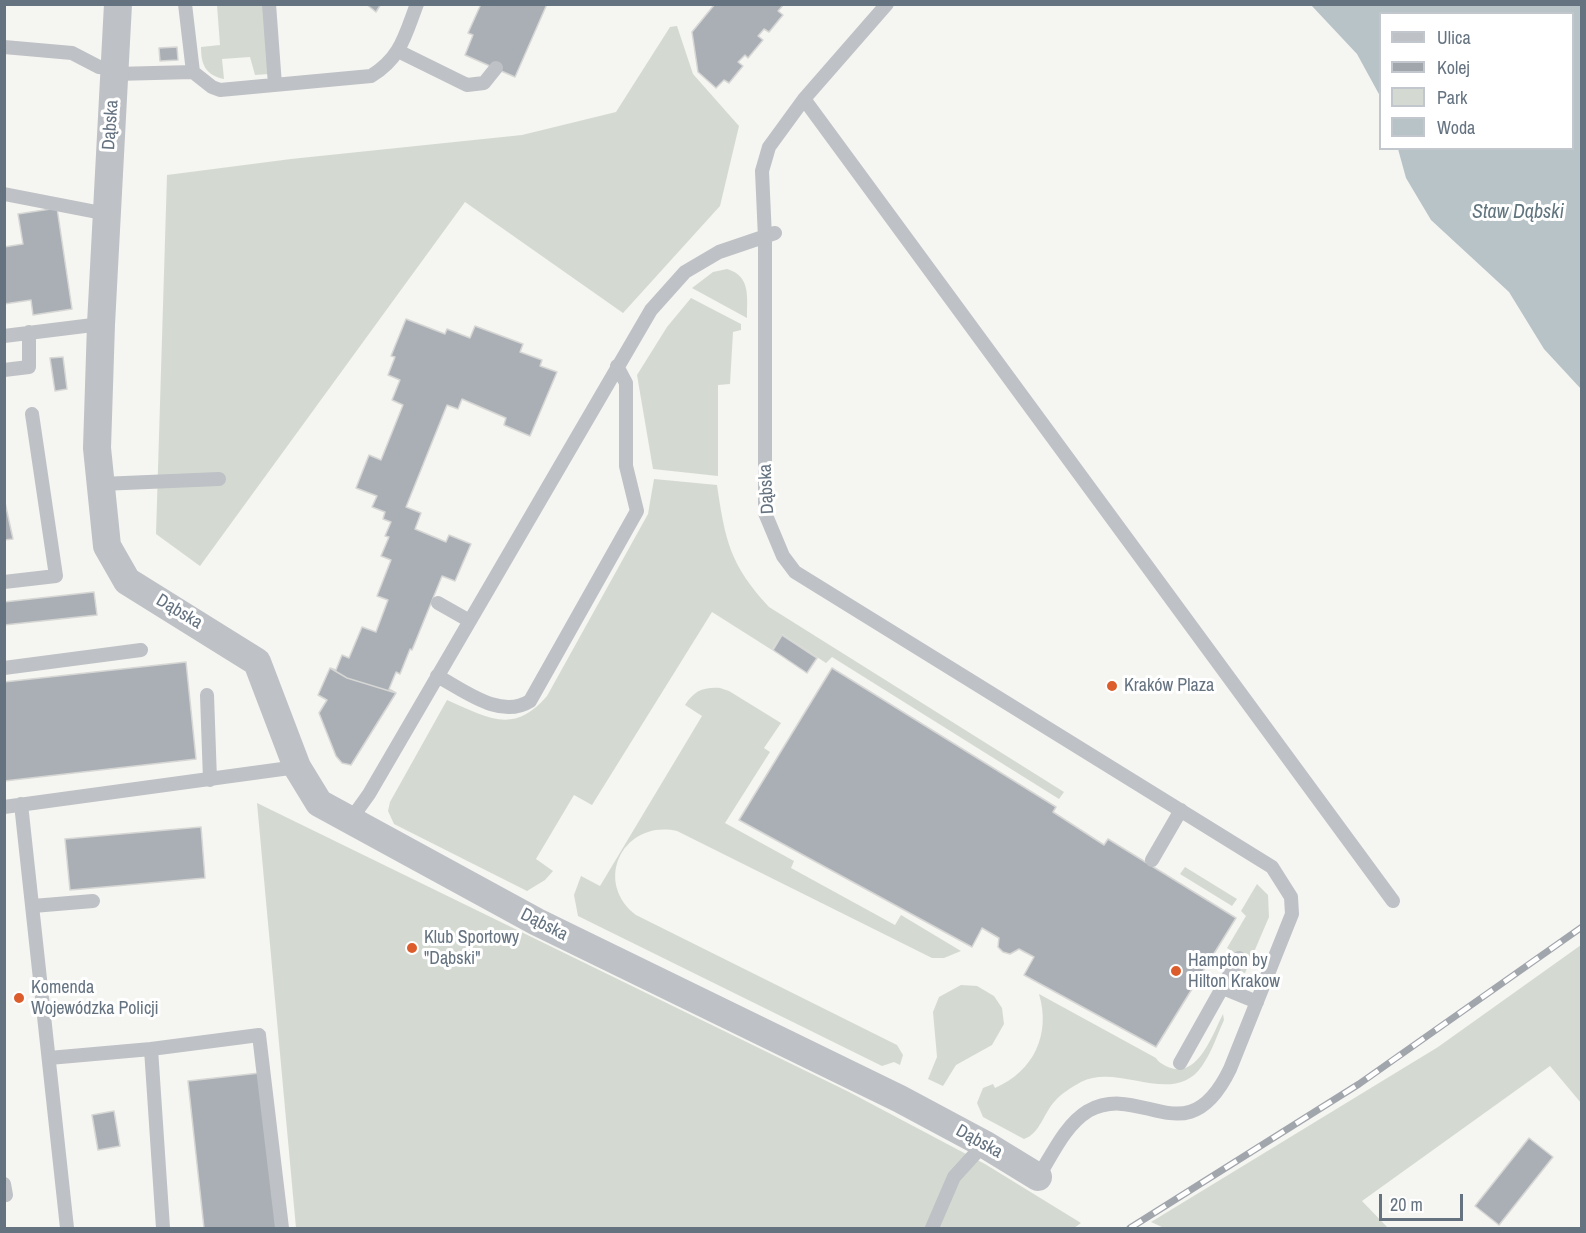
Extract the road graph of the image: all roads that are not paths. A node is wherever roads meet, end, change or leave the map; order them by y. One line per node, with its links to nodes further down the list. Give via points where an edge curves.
1 (118, 4): 9 (street, Dąbska)
2 (185, 4): 10 (lane)
3 (269, 4): 11 (lane)
4 (417, 4): 7 (lane)
5 (887, 4): 12 (lane, Dąbska)
6 (4, 47): 9 (lane, via 72,53)
7 (398, 51): 8 (lane, via 467,85 484,83); 11 (lane, via 388,66 371,76)
8 (496, 68)
9 (116, 71): 10 (lane); 14 (street, Dąbska)
10 (193, 72): 11 (lane, via 220,90)
11 (275, 85)
12 (804, 99): 15 (lane, Dąbska, via 769,147 762,171); 39 (lane)
13 (4, 194): 14 (lane)
14 (107, 214): 16 (street, Dąbska)
15 (770, 235): 19 (lane, via 719,252 685,272 656,304); 35 (lane, Dąbska, via 765,513 783,556 795,572)
16 (101, 324): 17 (lane); 23 (street, Dąbska, via 97,448)
17 (29, 332): 18 (lane); 20 (lane, via 30,367)
18 (4, 336)
19 (617, 366): 26 (lane); 29 (lane, via 626,383 626,466 637,511 530,701 502,708)
20 (4, 370)
21 (32, 414): 24 (lane, via 57,576)
22 (219, 479): 23 (lane)
23 (101, 484): 31 (street, Dąbska, via 107,546 127,581 257,662)
24 (4, 582)
25 (438, 603): 26 (lane)
26 (468, 620): 29 (lane)
27 (141, 650): 28 (lane)
28 (4, 668)
29 (437, 676): 36 (lane)
30 (207, 695): 32 (lane)
31 (297, 767): 32 (lane); 36 (street, Dąbska, via 319,803)
32 (210, 780): 33 (lane)
33 (21, 804): 34 (lane); 40 (lane)
34 (4, 807)
35 (1180, 810): 37 (lane); 43 (lane, Dąbska, via 1272,867 1291,897 1292,914)
36 (349, 822): 47 (street, Dąbska, via 537,922)
37 (1152, 861)
38 (93, 901): 40 (lane)
39 (1393, 901)
40 (33, 906): 45 (lane)
41 (1239, 958): 42 (lane)
42 (1223, 988): 43 (lane); 46 (lane)
43 (1257, 1002): 48 (lane, Dąbska, via 1223,1085 1209,1101 1189,1112 1167,1115 1116,1104 1096,1108 1070,1126)
44 (151, 1049): 45 (lane); 50 (lane); 51 (lane, via 259,1035)
45 (49, 1058): 49 (lane)
46 (1180, 1063)
47 (984, 1144): 48 (street, Dąbska); 52 (lane, via 954,1177)
48 (1038, 1177)
49 (67, 1228)
50 (164, 1228)
51 (282, 1228)
52 (932, 1228)

